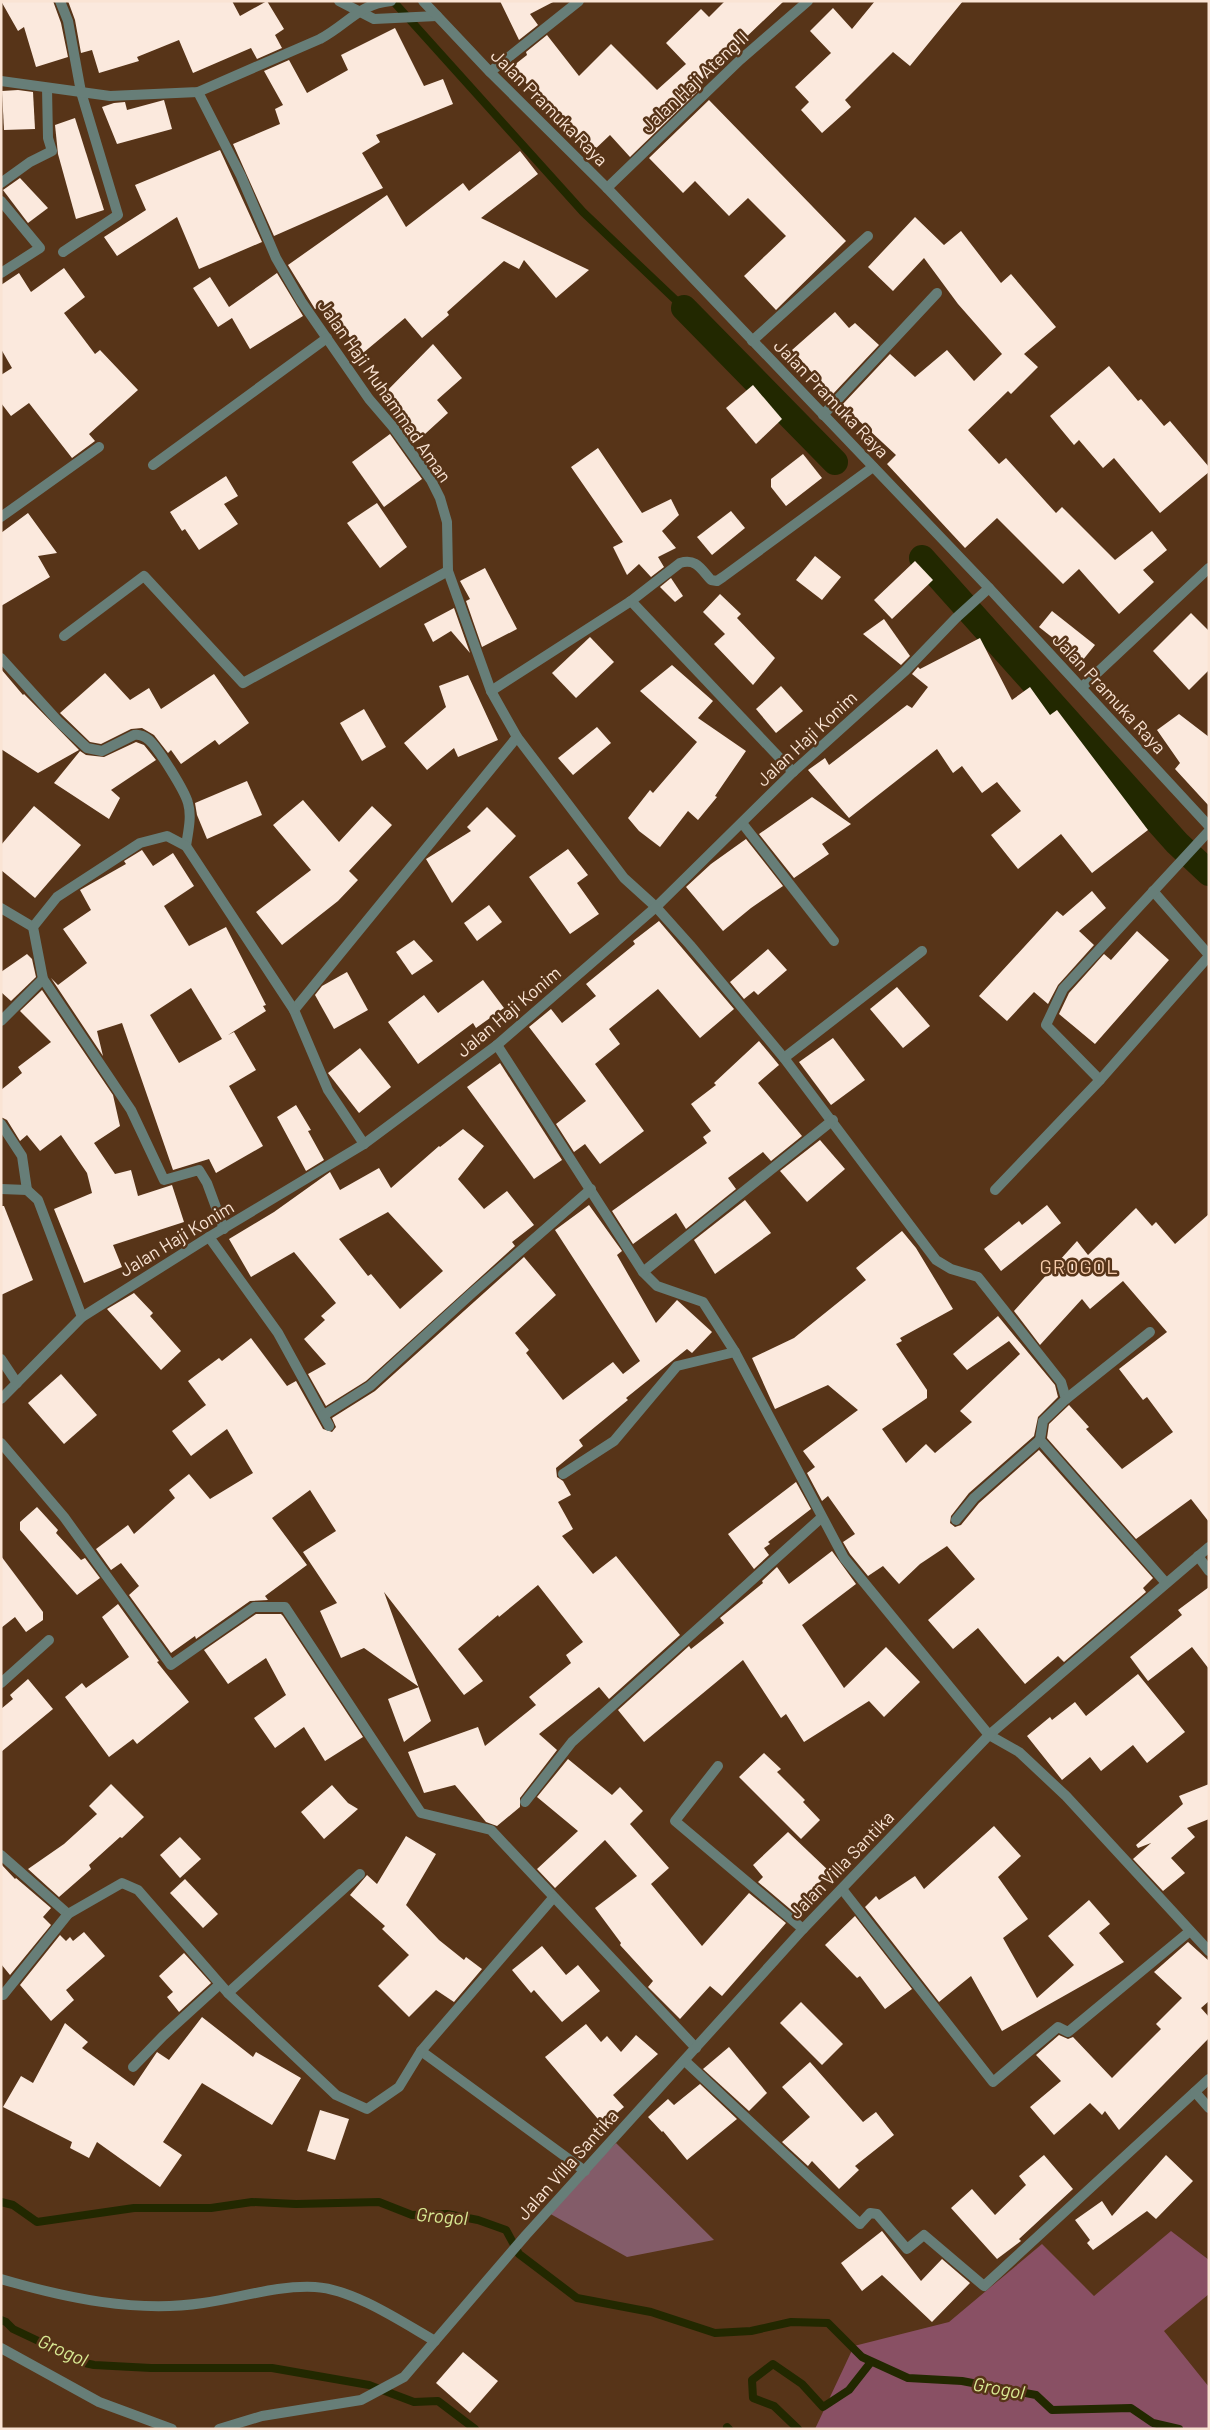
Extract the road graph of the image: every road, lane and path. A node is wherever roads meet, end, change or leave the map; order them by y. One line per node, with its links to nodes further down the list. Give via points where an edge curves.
1 (60, 1): 12 (street, via 68,21)
2 (339, 1): 7 (street)
3 (391, 1): 7 (street, via 374,3)
4 (423, 1): 8 (street, Jalan Pramuka Raya)
5 (579, 1): 9 (street)
6 (808, 1): 15 (street, Jalan Haji Ateng II, via 740,60)
7 (359, 10): 8 (street, via 374,19); 13 (street, via 337,30 320,39)
8 (437, 16): 9 (street, Jalan Pramuka Raya)
9 (490, 72): 15 (street, Jalan Pramuka Raya)
10 (1, 82): 11 (street)
11 (47, 88): 12 (street); 14 (street, via 48,138 52,151)
12 (81, 92): 13 (street, via 124,96); 18 (street, via 118,215)
13 (198, 92): 21 (street, Jalan Haji Muhammad Aman, via 276,258)
14 (1, 182)
15 (607, 188): 22 (street, Jalan Pramuka Raya)
16 (1, 201): 19 (street, via 40,248)
17 (868, 236): 22 (street)
18 (63, 252)
19 (1, 273)
20 (938, 294): 23 (street)
21 (327, 338): 25 (street); 29 (street, Jalan Haji Muhammad Aman, via 431,480 447,522)
22 (752, 341): 23 (street, Jalan Pramuka Raya)
23 (823, 415): 26 (street, Jalan Pramuka Raya)
24 (99, 447): 27 (street)
25 (153, 465)
26 (872, 466): 30 (street, Jalan Pramuka Raya); 31 (street, via 717,581 711,580 695,562 688,560)
27 (1, 517)
28 (1209, 568): 34 (street)
29 (448, 570): 32 (street, via 243,683 144,576); 35 (street, Jalan Haji Muhammad Aman)
30 (986, 591): 34 (street, Jalan Pramuka Raya); 37 (street, Jalan Haji Konim, via 905,671)
31 (631, 601): 35 (street); 37 (street)
32 (64, 636)
33 (1, 658): 41 (street, via 87,748 102,752 140,734 149,740 186,799 190,818)
34 (1082, 687): 39 (street, Jalan Pramuka Raya)
35 (491, 691): 36 (street, Jalan Haji Muhammad Aman)
36 (516, 737): 43 (street, Jalan Haji Muhammad Aman, via 624,878); 50 (street)
37 (793, 772): 38 (street, Jalan Haji Konim)
38 (742, 823): 43 (street, Jalan Haji Konim); 46 (street)
39 (1209, 826)
40 (1209, 831): 42 (street)
41 (186, 846): 45 (street, via 167,836 140,843 58,896); 50 (street)
42 (1153, 891): 48 (street); 54 (street, via 1063,989 1046,1025)
43 (656, 907): 52 (street, Jalan Haji Konim); 53 (street, Jalan Haji Muhammad Aman)
44 (1, 908): 45 (street)
45 (34, 927): 49 (street)
46 (834, 941)
47 (922, 951): 53 (street)
48 (1209, 956): 54 (street)
49 (43, 979): 51 (street); 62 (street, via 131,1110 164,1180 200,1170 208,1183)
50 (294, 1010): 57 (street, via 328,1090)
51 (1, 1021)
52 (497, 1045): 57 (street, Jalan Haji Konim); 59 (street)
53 (784, 1058): 55 (street, Jalan Haji Muhammad Aman)
54 (1100, 1080): 61 (street)
55 (833, 1120): 64 (street); 71 (street, Jalan Haji Muhammad Aman, via 936,1260 951,1269 978,1276 1061,1382)
56 (1, 1124): 60 (street, via 22,1156)
57 (364, 1144): 62 (street, Jalan Haji Konim)
58 (1, 1189): 60 (street)
59 (591, 1189): 64 (street); 72 (street, via 370,1386)
60 (27, 1190): 65 (street, via 38,1200)
61 (995, 1190)
62 (224, 1229): 63 (street, Jalan Haji Konim)
63 (209, 1237): 65 (street, Jalan Haji Konim); 72 (street, via 278,1333)
64 (643, 1272): 67 (street, via 657,1286 703,1302)
65 (82, 1317): 69 (street, Jalan Haji Konim)
66 (1150, 1332): 71 (street)
67 (735, 1352): 76 (street, via 677,1366 614,1440); 77 (street)
68 (1, 1359): 69 (street)
69 (17, 1383): 70 (street, Jalan Haji Konim)
70 (1, 1399)
71 (1066, 1399): 74 (street, via 1043,1421)
72 (324, 1415): 73 (street)
73 (330, 1426)
74 (1040, 1440): 78 (street, via 974,1498); 82 (street)
75 (1, 1443): 91 (street, via 64,1517 171,1665 254,1607 285,1607 421,1813 491,1830)
76 (563, 1474)
77 (822, 1518): 85 (street, via 844,1558); 87 (street, via 572,1742)
78 (956, 1520)
79 (1209, 1547): 80 (street, Jalan Villa Santika)
80 (1198, 1556): 81 (street); 82 (street, Jalan Villa Santika)
81 (1209, 1571)
82 (1166, 1584): 85 (street, Jalan Villa Santika)
83 (49, 1640): 84 (street)
84 (1, 1684)
85 (989, 1735): 90 (street, Jalan Villa Santika); 94 (street, via 1019,1752 1066,1796)
86 (718, 1766): 93 (street, via 675,1821)
87 (525, 1802)
88 (1, 1854): 92 (street)
89 (360, 1874): 97 (street)
90 (842, 1889): 93 (street, Jalan Villa Santika); 94 (street, via 993,2082 1058,2027 1068,2032)
91 (553, 1898): 99 (street); 100 (street)
92 (68, 1914): 96 (street, via 122,1883 138,1890); 98 (street)
93 (803, 1930): 99 (street, Jalan Villa Santika)
94 (1190, 1931): 95 (street)
95 (1209, 1951)
96 (219, 1985): 97 (street); 102 (street)
97 (228, 1993): 100 (street, via 336,2095 367,2109 399,2087)
98 (3, 1995)
99 (696, 2048): 101 (street, Jalan Villa Santika)
100 (421, 2051): 106 (street)
101 (685, 2061): 104 (street, via 860,2224 870,2213 877,2214 907,2249 924,2235 984,2286); 106 (street, Jalan Villa Santika)
102 (133, 2066)
103 (1209, 2080): 104 (street)
104 (1195, 2092): 105 (street)
105 (1209, 2108)
106 (585, 2171): 108 (street, Jalan Villa Santika)
107 (1, 2279): 108 (street, via 112,2304 161,2307 315,2287 337,2291 360,2301)
108 (435, 2341): 111 (street, Jalan Villa Santika, via 404,2377 361,2400 262,2416)
109 (1, 2348): 110 (street, via 99,2402)
110 (172, 2429)
111 (219, 2429)

